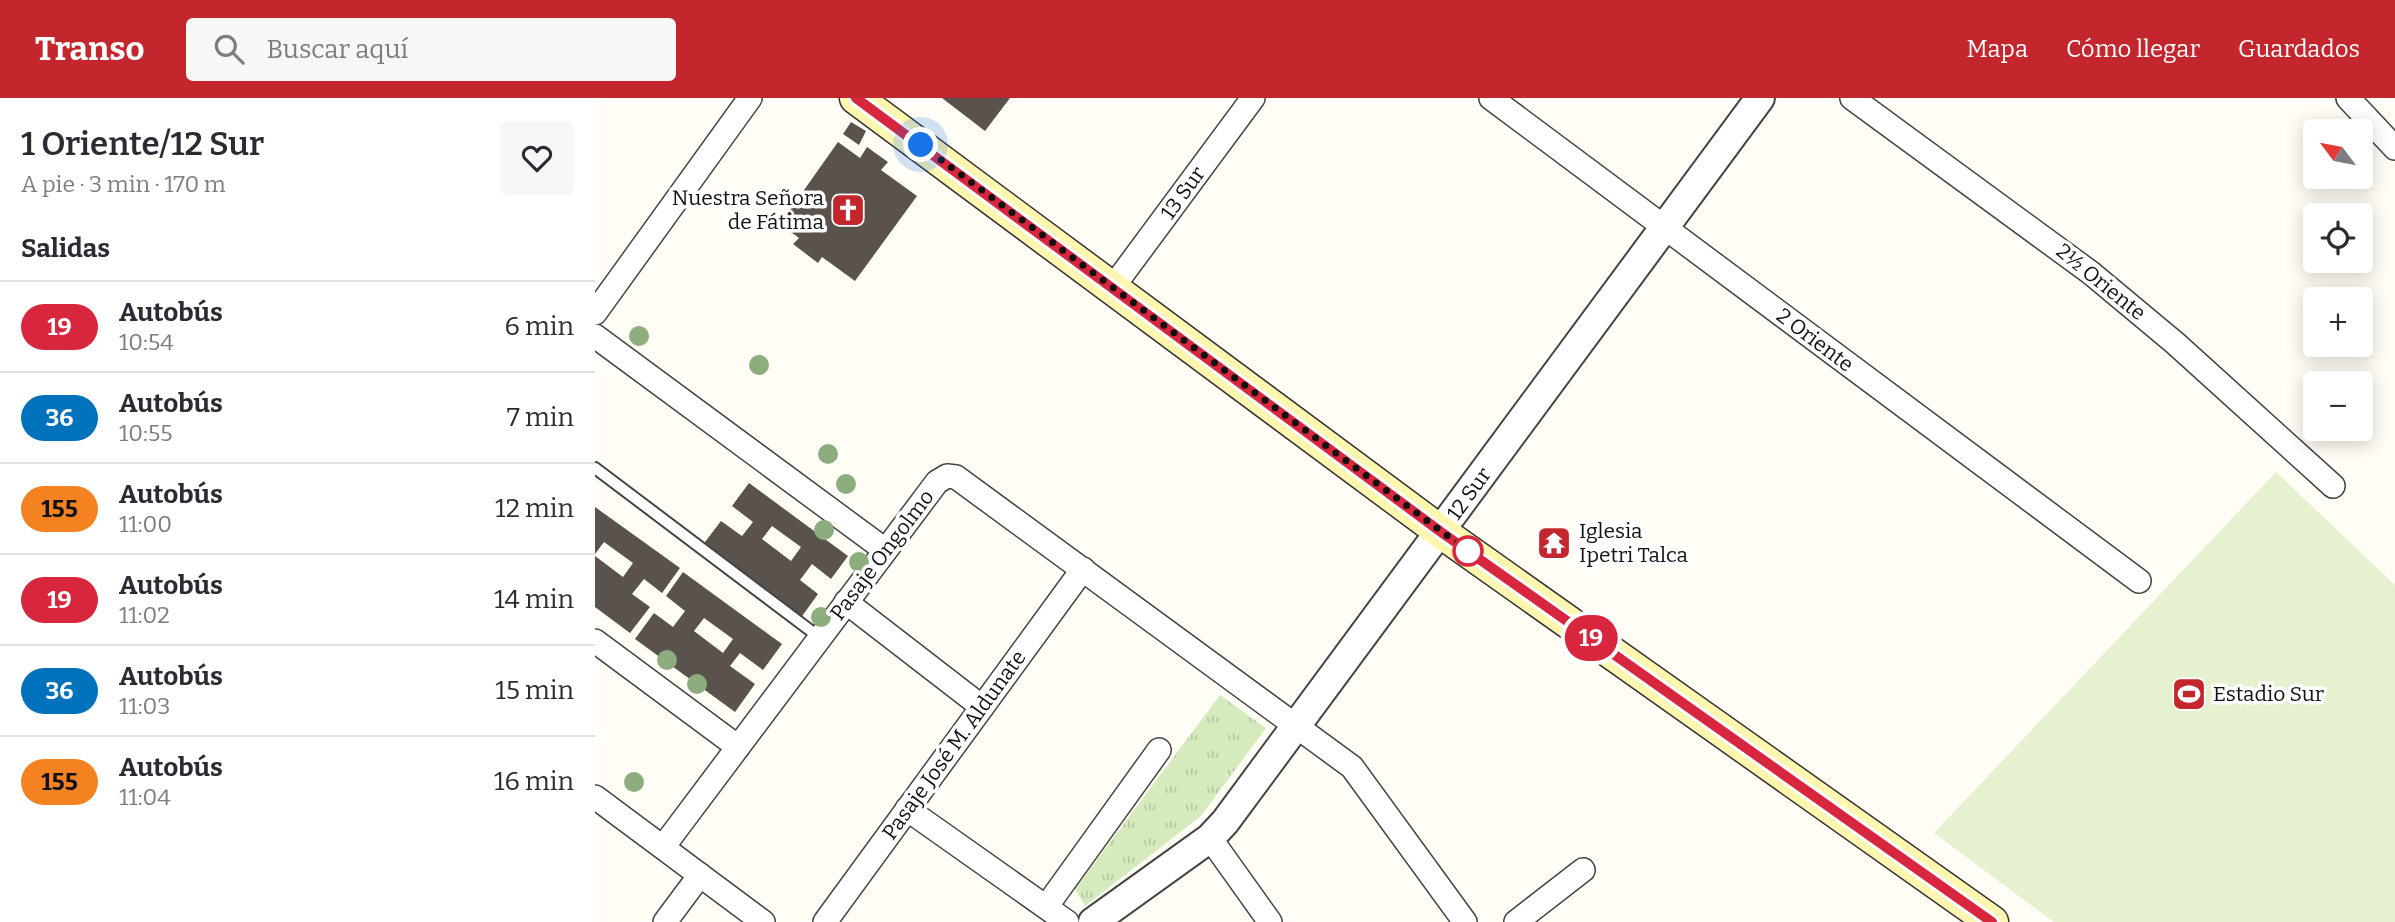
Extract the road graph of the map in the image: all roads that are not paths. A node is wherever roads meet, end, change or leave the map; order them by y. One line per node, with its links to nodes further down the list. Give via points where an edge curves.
1 (750, 98): 11 (street)
2 (856, 98): 10 (main road)
3 (1252, 98): 10 (street, 13 Sur)
4 (1491, 98): 9 (street, 2 Oriente)
5 (1760, 98): 9 (street, 12 Sur)
6 (1852, 98): 14 (street, 2½ Oriente, via 2091,273)
7 (2348, 98): 8 (street)
8 (2395, 148)
9 (1665, 228): 15 (street, 12 Sur); 18 (street, 2 Oriente)
10 (1113, 287): 15 (main road)
11 (595, 313)
12 (595, 336): 16 (street)
13 (595, 468): 20 (lane)
14 (2333, 486)
15 (1441, 532): 23 (street, 12 Sur); 41 (main road)
16 (885, 550): 17 (street, Pasaje Ongolmo, via 937,482 956,477); 19 (street, Pasaje Ongolmo)
17 (1083, 569): 22 (street, Pasaje José M. Aldunate); 23 (street, Pasaje Ongolmo)
18 (2139, 582)
19 (846, 602): 20 (street, Pasaje Ongolmo); 22 (street)
20 (819, 637): 24 (street, Pasaje Ongolmo)
21 (595, 640): 24 (street)
22 (982, 707): 27 (street, Pasaje José M. Aldunate)
23 (1296, 727): 28 (street, 12 Sur); 39 (street, Pasaje Ongolmo, via 1352,767)
24 (738, 747): 29 (street, Pasaje Ongolmo)
25 (1159, 750): 32 (street)
26 (595, 797): 29 (street)
27 (907, 809): 32 (street); 35 (street, Pasaje José M. Aldunate)
28 (1210, 838): 37 (street, 12 Sur); 38 (street)
29 (663, 847): 31 (street)
30 (1583, 870): 40 (street)
31 (700, 875): 33 (street); 34 (street)
32 (1046, 907): 36 (street)
33 (665, 922)
34 (763, 922)
35 (825, 922)
36 (1066, 922)
37 (1093, 922)
38 (1270, 922)
39 (1465, 922)
40 (1516, 922)
41 (1992, 922)

